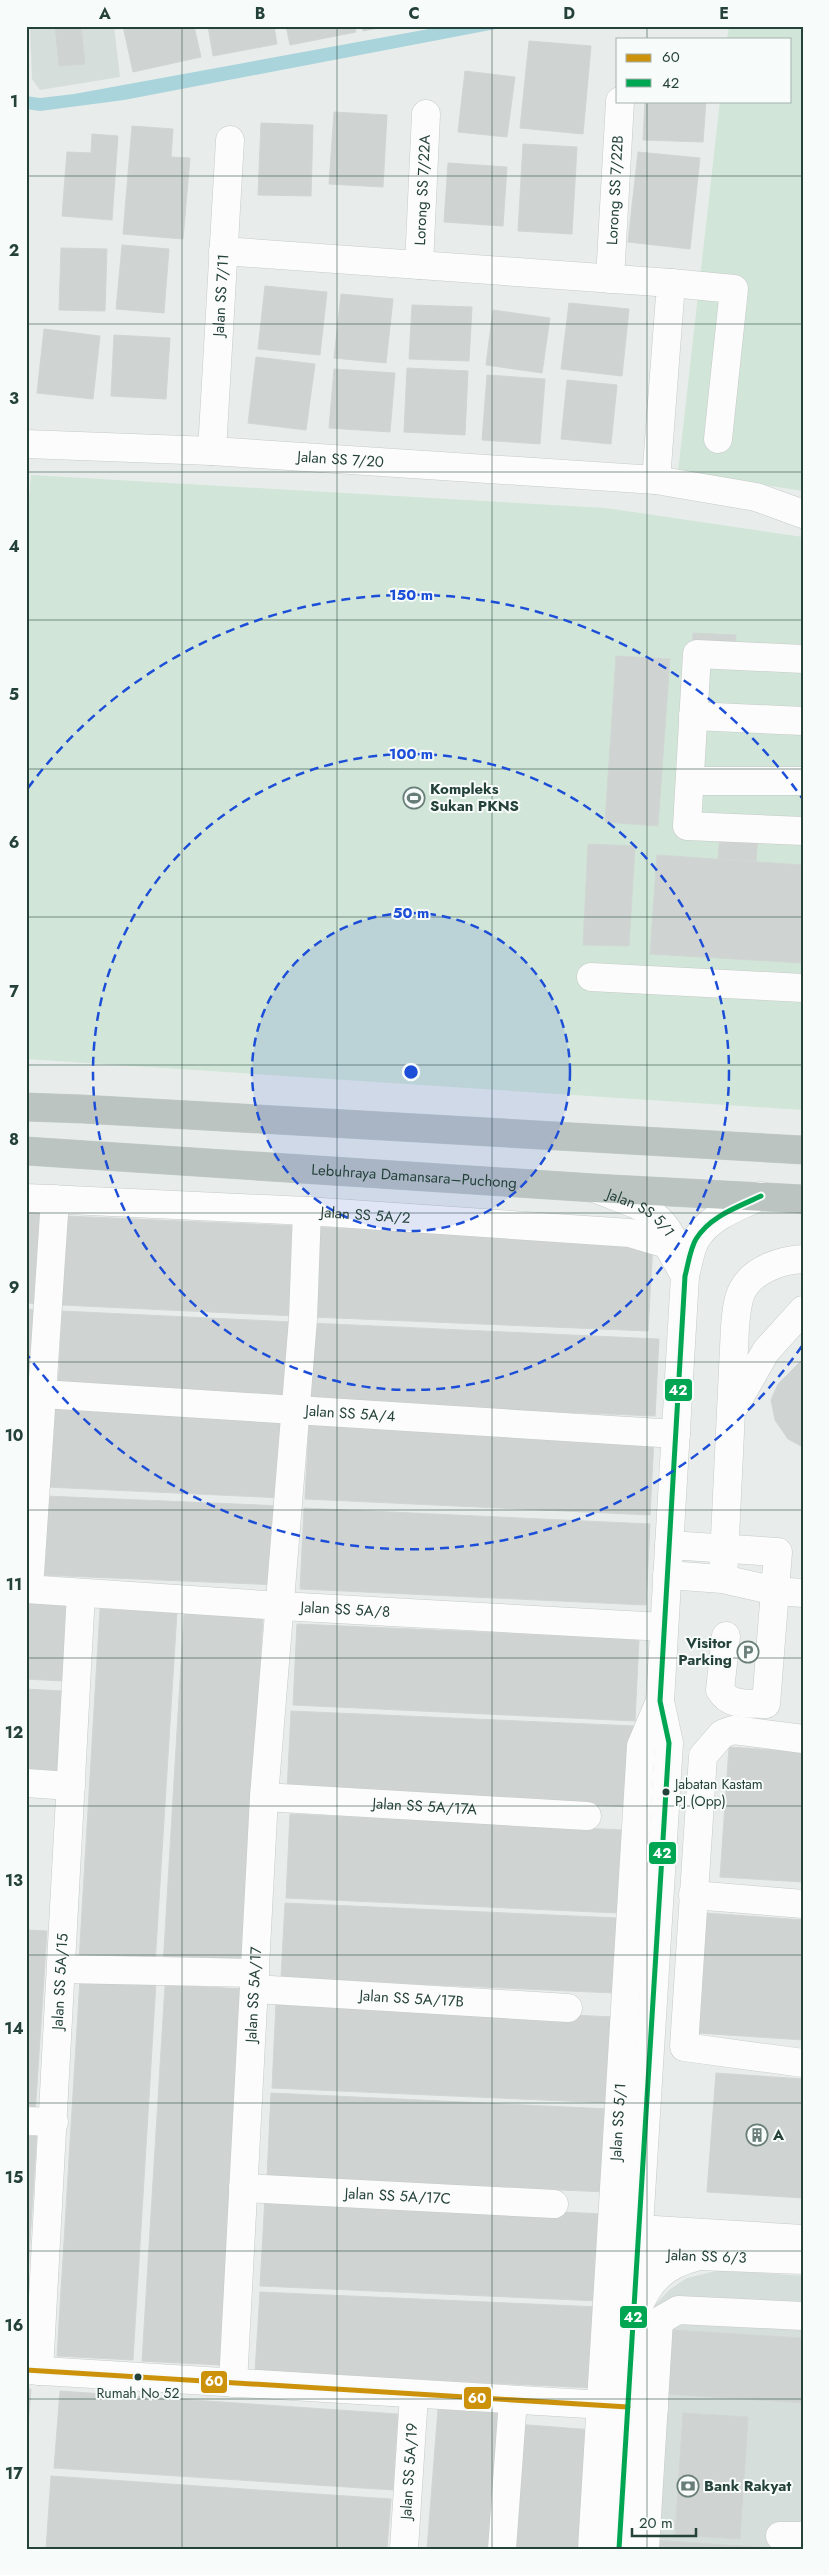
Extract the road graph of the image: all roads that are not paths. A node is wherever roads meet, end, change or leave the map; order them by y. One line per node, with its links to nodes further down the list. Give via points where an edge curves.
1 (620, 102): 6 (street, Lorong SS 7/22B)
2 (426, 114): 5 (street, Lorong SS 7/22A)
3 (230, 140): 4 (street, Jalan SS 7/11)
4 (223, 251): 5 (street); 10 (street, Jalan SS 7/11)
5 (420, 265): 6 (street)
6 (610, 279): 7 (street)
7 (672, 283): 8 (street, via 734,289); 11 (street)
8 (718, 439)
9 (26, 444): 10 (street, Jalan SS 7/20)
10 (212, 452): 11 (street, Jalan SS 7/20)
11 (656, 480): 12 (street, Jalan SS 7/20, via 756,498)
12 (803, 514)
13 (803, 659): 14 (street, via 697,654)
14 (693, 716): 15 (street); 16 (street)
15 (803, 722)
16 (690, 781): 17 (street); 18 (street, via 687,826)
17 (803, 781)
18 (803, 831)
19 (591, 977): 20 (street)
20 (803, 988)
21 (26, 1108): 22 (highway, via 92,1109)
22 (803, 1150)
23 (26, 1151): 24 (highway, Lebuhraya Damansara–Puchong)
24 (594, 1188): 25 (highway, Lebuhraya Damansara–Puchong); 31 (street, Jalan SS 5/1, via 638,1206 667,1226)
25 (761, 1196): 27 (highway, Lebuhraya Damansara–Puchong); 31 (street, Jalan SS 5/1, via 707,1225 695,1240)
26 (26, 1198): 28 (street, Jalan SS 5A/2)
27 (803, 1198)
28 (55, 1199): 29 (street, Jalan SS 5A/2); 33 (street)
29 (307, 1211): 31 (street, Jalan SS 5A/2, via 630,1233 667,1244); 34 (street, Jalan SS 5A/17)
30 (803, 1259): 35 (street, via 784,1260 758,1273 743,1289 735,1327)
31 (685, 1276): 36 (street, Jalan SS 5/1)
32 (803, 1310): 35 (street, via 766,1351)
33 (34, 1394): 34 (street, Jalan SS 5A/4); 41 (street)
34 (296, 1409): 36 (street, Jalan SS 5A/4); 45 (street, Jalan SS 5A/17)
35 (731, 1413): 38 (street)
36 (676, 1434): 37 (street, Jalan SS 5/1)
37 (669, 1545): 38 (street); 39 (street, Jalan SS 5/1)
38 (724, 1548): 40 (street); 42 (street, via 778,1552)
39 (667, 1575): 40 (street); 46 (street, Jalan SS 5/1)
40 (723, 1579): 42 (street)
41 (28, 1589): 43 (street, Jalan SS 5A/8)
42 (774, 1591): 44 (street); 47 (street, via 766,1704 730,1702 724,1697 720,1690)
43 (81, 1593): 45 (street, Jalan SS 5A/8); 51 (street, Jalan SS 5A/15)
44 (803, 1593)
45 (281, 1606): 46 (street, Jalan SS 5A/8); 52 (street, Jalan SS 5A/17)
46 (664, 1627): 48 (street, Jalan SS 5/1)
47 (726, 1636)
48 (660, 1701): 62 (street, Jalan SS 5/1, via 669,1743); 65 (street, Jalan SS 5/1, via 641,1746)
49 (803, 1739): 54 (street, via 733,1730 722,1734 709,1747 704,1756)
50 (26, 1783): 51 (street)
51 (71, 1786): 56 (street, Jalan SS 5A/15)
52 (264, 1797): 53 (street, Jalan SS 5A/17A); 57 (street, Jalan SS 5A/17)
53 (587, 1816)
54 (693, 1895): 55 (street); 59 (street, via 684,2047)
55 (803, 1904)
56 (62, 1969): 57 (street, Jalan SS 5A/17B); 61 (street, Jalan SS 5A/15)
57 (254, 1981): 58 (street, Jalan SS 5A/17B); 63 (street, Jalan SS 5A/17)
58 (568, 2008)
59 (803, 2063)
60 (26, 2121): 61 (street)
61 (54, 2122): 72 (street, Jalan SS 5A/15)
62 (642, 2180): 67 (street, Jalan SS 5/1); 68 (street, via 655,2213)
63 (243, 2188): 64 (street, Jalan SS 5A/17C); 73 (street, Jalan SS 5A/17)
64 (554, 2204)
65 (611, 2240): 67 (street, Jalan SS 6/3); 76 (street, Jalan SS 5/1)
66 (803, 2240): 68 (street, Jalan SS 6/3)
67 (638, 2241): 68 (street, Jalan SS 6/3); 71 (street, Jalan SS 5/1)
68 (704, 2245): 69 (street, Jalan SS 6/3); 71 (street, via 667,2268 650,2284)
69 (803, 2260)
70 (803, 2316): 77 (street, via 678,2310 668,2314 659,2321)
71 (633, 2324): 77 (street, Jalan SS 5/1)
72 (32, 2371): 73 (street)
73 (233, 2383): 74 (street)
74 (414, 2395): 75 (street); 78 (street, Jalan SS 5A/19)
75 (513, 2400): 76 (street); 79 (street)
76 (601, 2405): 77 (street); 80 (street, Jalan SS 5/1)
77 (641, 2408): 81 (street, Jalan SS 5/1); 82 (street)
78 (404, 2549)
79 (502, 2549)
80 (592, 2549)
81 (619, 2549)
82 (645, 2549)

